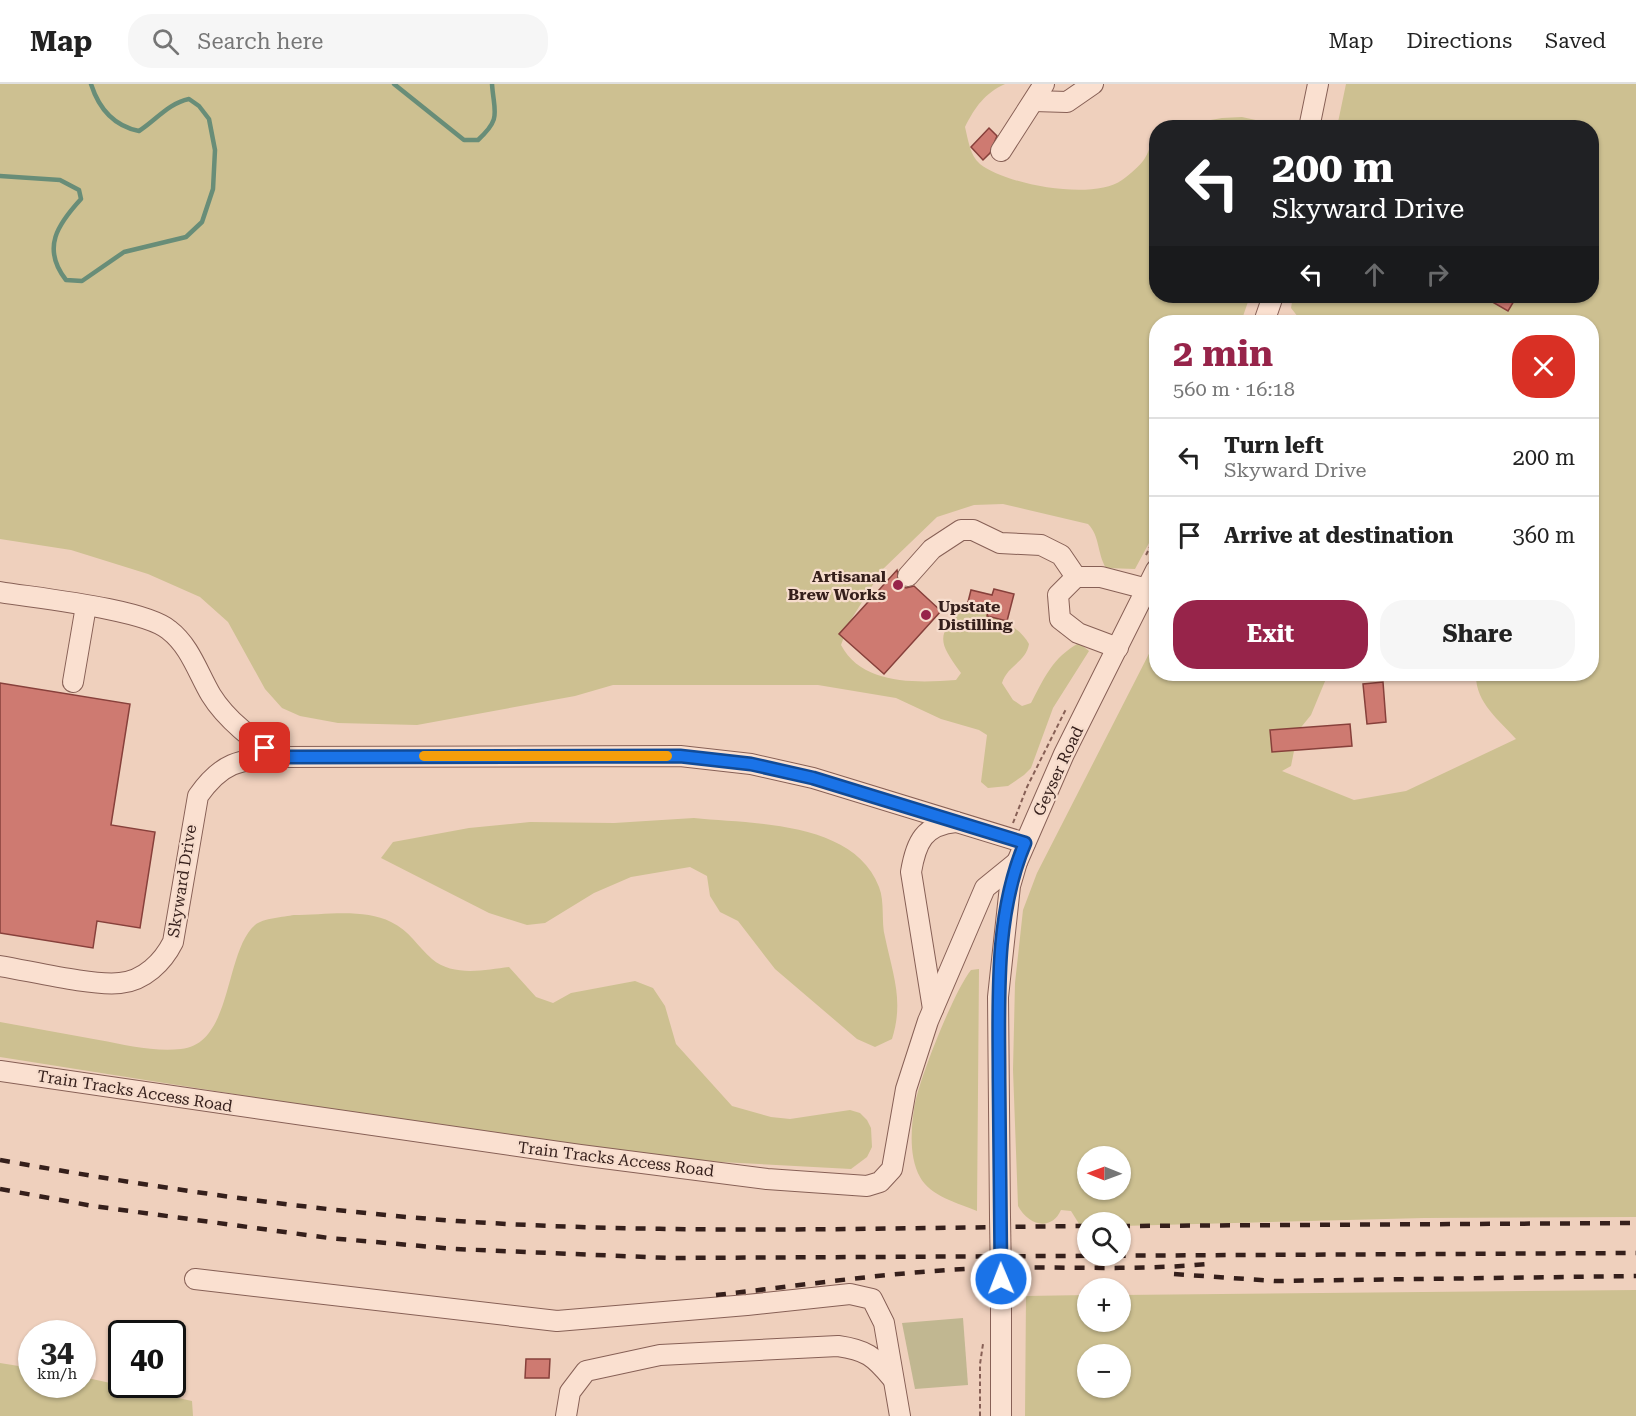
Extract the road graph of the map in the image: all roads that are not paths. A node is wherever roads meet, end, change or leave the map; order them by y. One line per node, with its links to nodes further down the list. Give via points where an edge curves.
1 (1093, 84): 3 (street, via 1067,102)
2 (1318, 84): 4 (street)
3 (1039, 92): 5 (street)
4 (1311, 120)
5 (1001, 151)
6 (908, 576): 7 (street, via 932,549 961,530 973,530 1000,543 1041,545 1061,555)
7 (1076, 577): 9 (street, via 1101,577); 12 (street, via 1058,595 1060,619 1078,633)
8 (1149, 585): 9 (street, Geyser Road)
9 (1147, 589): 12 (street, Geyser Road)
10 (0, 592): 11 (street)
11 (86, 606): 13 (street); 14 (street, via 131,614 168,628 184,644 212,697 252,739)
12 (1118, 648): 16 (street, Geyser Road, via 1064,754)
13 (73, 682)
14 (278, 757): 15 (street, Skyward Drive, via 680,756 751,764 813,778); 18 (street, Skyward Drive, via 239,760 210,778 198,796 173,942 165,958 149,972 120,983)
15 (956, 822): 16 (street, Skyward Drive); 19 (street, via 939,823 925,833 914,853 911,872)
16 (1025, 843): 17 (street, Geyser Road)
17 (1017, 862): 19 (street, Train Tracks Access Road, via 985,888); 25 (street, Geyser Road, bridge, via 1006,908 998,997)
18 (0, 966)
19 (933, 1010): 20 (street, Train Tracks Access Road, via 906,1089 892,1169 880,1182 867,1186 767,1179 569,1154)
20 (0, 1071)
21 (195, 1280): 22 (street, via 557,1321 850,1294 872,1299 884,1323)
22 (893, 1380): 23 (street, via 875,1357 856,1348 838,1346 660,1355 586,1371 570,1392); 24 (street)
23 (566, 1416)
24 (900, 1416)
25 (1001, 1416)

